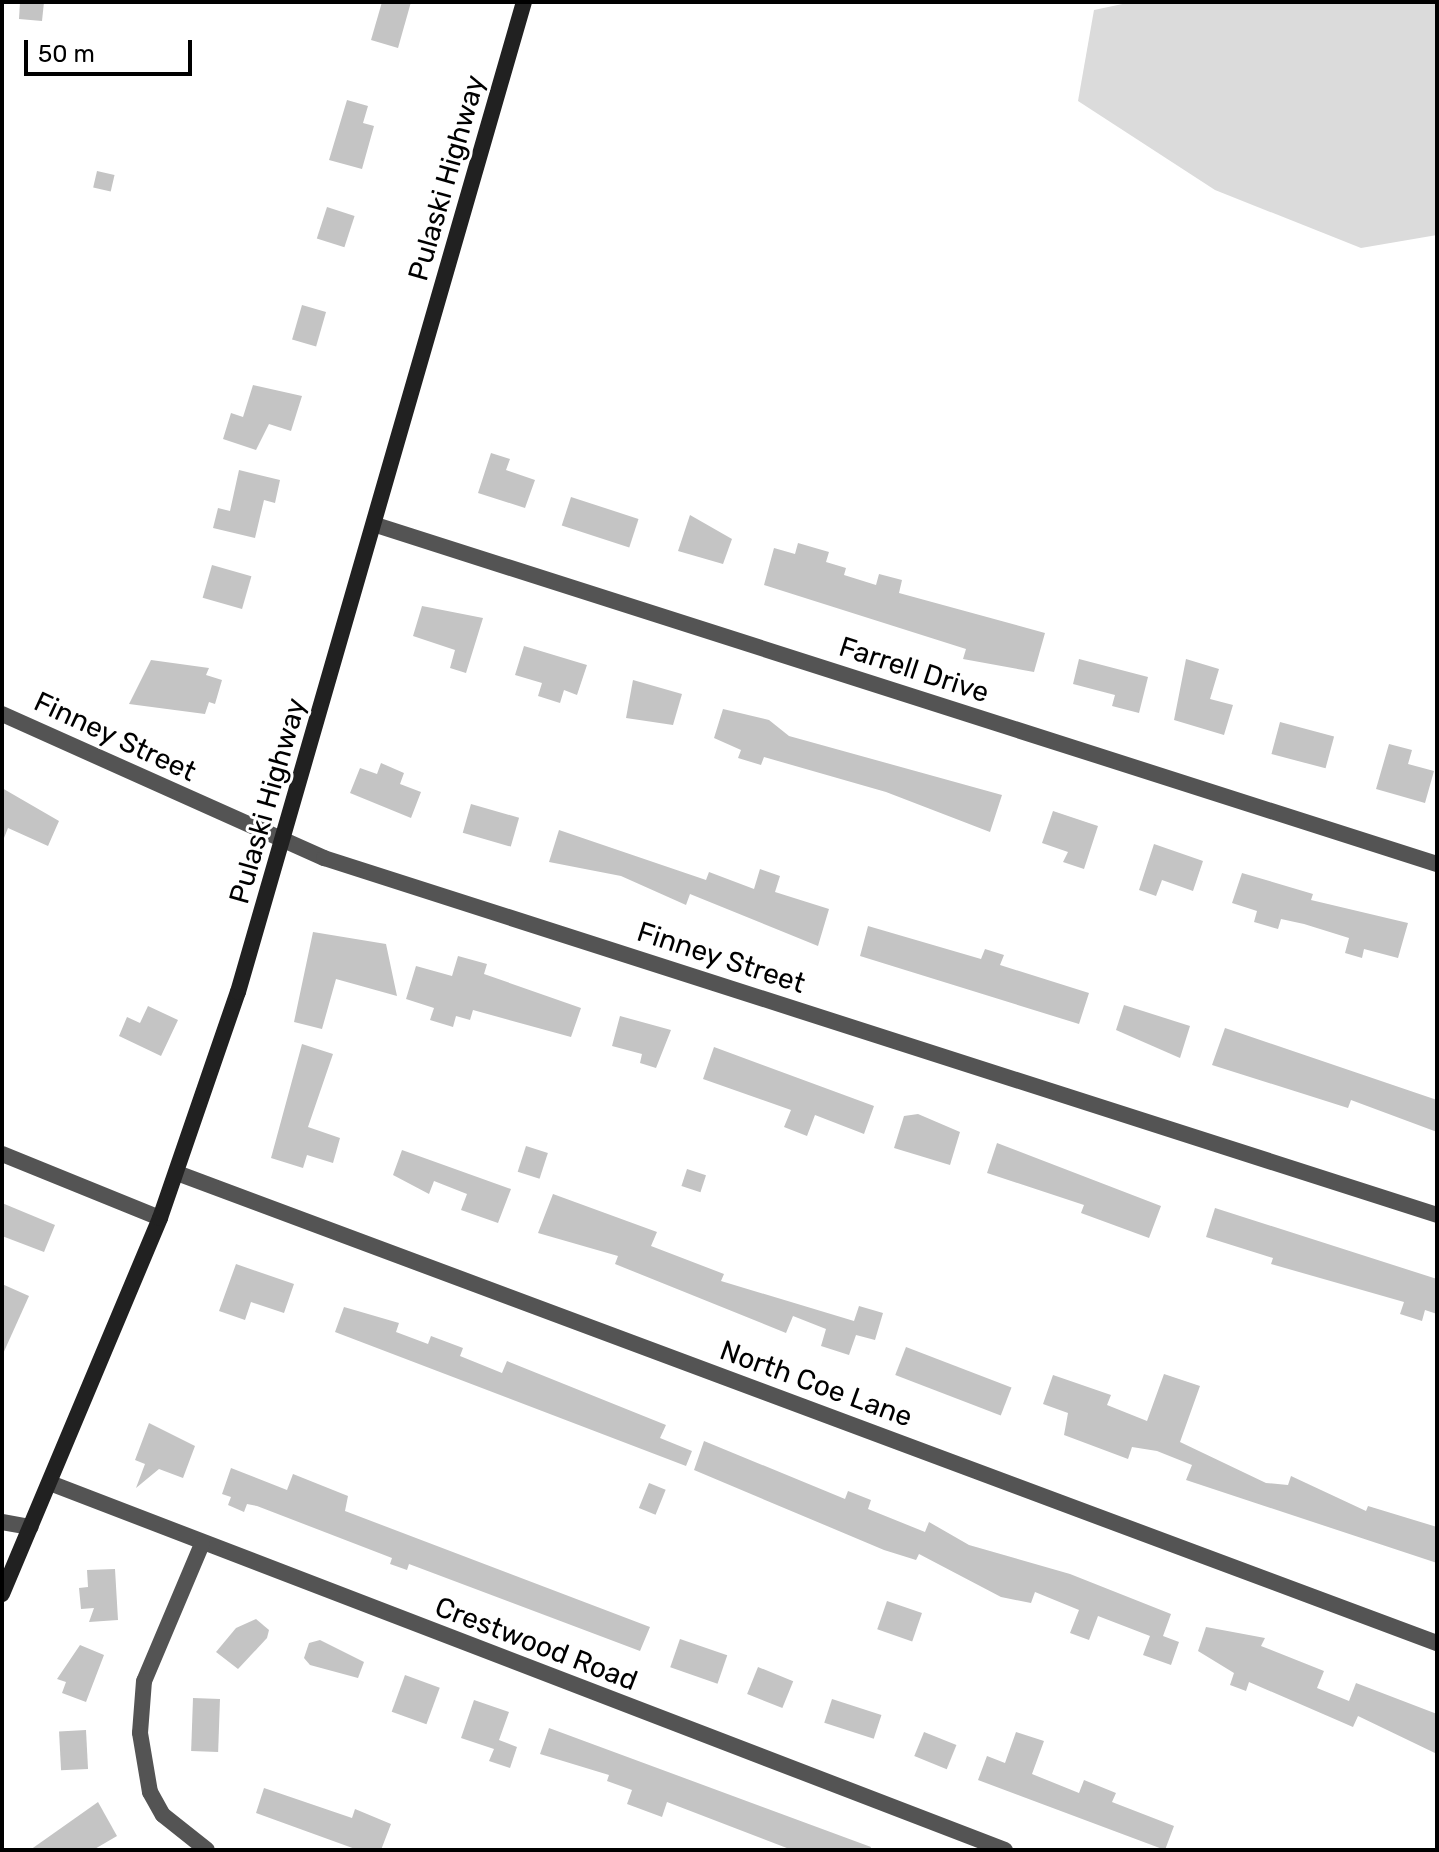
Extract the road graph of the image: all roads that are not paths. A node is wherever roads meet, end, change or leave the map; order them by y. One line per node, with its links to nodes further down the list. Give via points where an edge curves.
1 (524, 2): 2 (main road, Pulaski Highway)
2 (376, 525): 4 (main road, Pulaski Highway); 5 (street, Farrell Drive)
3 (2, 714): 4 (street, Finney Street)
4 (283, 842): 7 (main road, Pulaski Highway); 8 (street, Finney Street)
5 (1437, 864)
6 (2, 1154): 9 (street)
7 (177, 1173): 9 (main road, Pulaski Highway); 15 (street, North Coe Lane)
8 (1437, 1215)
9 (160, 1218): 10 (main road, Pulaski Highway)
10 (50, 1483): 12 (main road, Pulaski Highway); 13 (street, Crestwood Road)
11 (2, 1522): 12 (street)
12 (31, 1527): 14 (main road, Pulaski Highway)
13 (202, 1544): 16 (street, via 144,1681 140,1733 157,1804); 17 (street, Crestwood Road)
14 (2, 1594)
15 (1437, 1643)
16 (207, 1850)
17 (1005, 1850)

